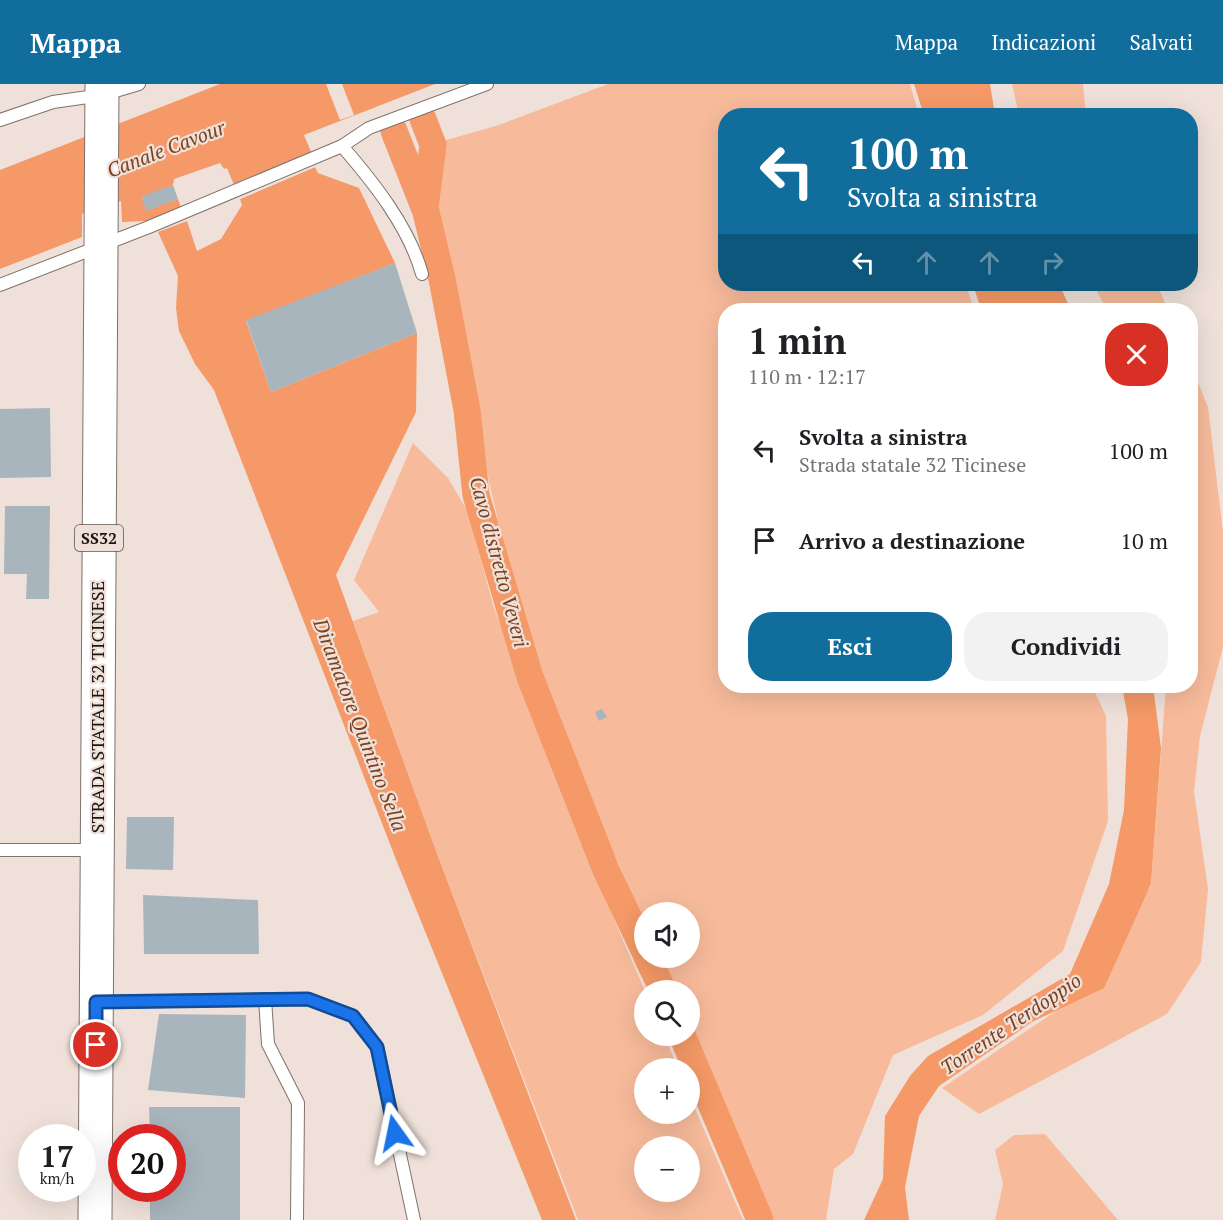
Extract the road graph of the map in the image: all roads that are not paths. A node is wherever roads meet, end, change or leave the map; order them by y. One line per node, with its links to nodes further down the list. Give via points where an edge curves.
1 (139, 84): 3 (lane)
2 (487, 84): 5 (lane, via 369,128)
3 (102, 100): 4 (lane, via 53,102); 6 (main road, STRADA STATALE 32 TICINESE / SS32)
4 (0, 120)
5 (342, 146): 6 (lane); 7 (lane, via 397,221)
6 (102, 236): 8 (lane); 10 (main road, STRADA STATALE 32 TICINESE / SS32)
7 (422, 274)
8 (0, 285)
9 (0, 850): 10 (lane)
10 (96, 850): 12 (main road, STRADA STATALE 32 TICINESE / SS32)
11 (265, 999): 12 (lane); 14 (lane, via 268,1044 298,1103); 15 (lane, via 308,999 353,1016 377,1047)
12 (96, 1002): 13 (main road, STRADA STATALE 32 TICINESE / SS32)
13 (95, 1220)
14 (297, 1220)
15 (414, 1220)

